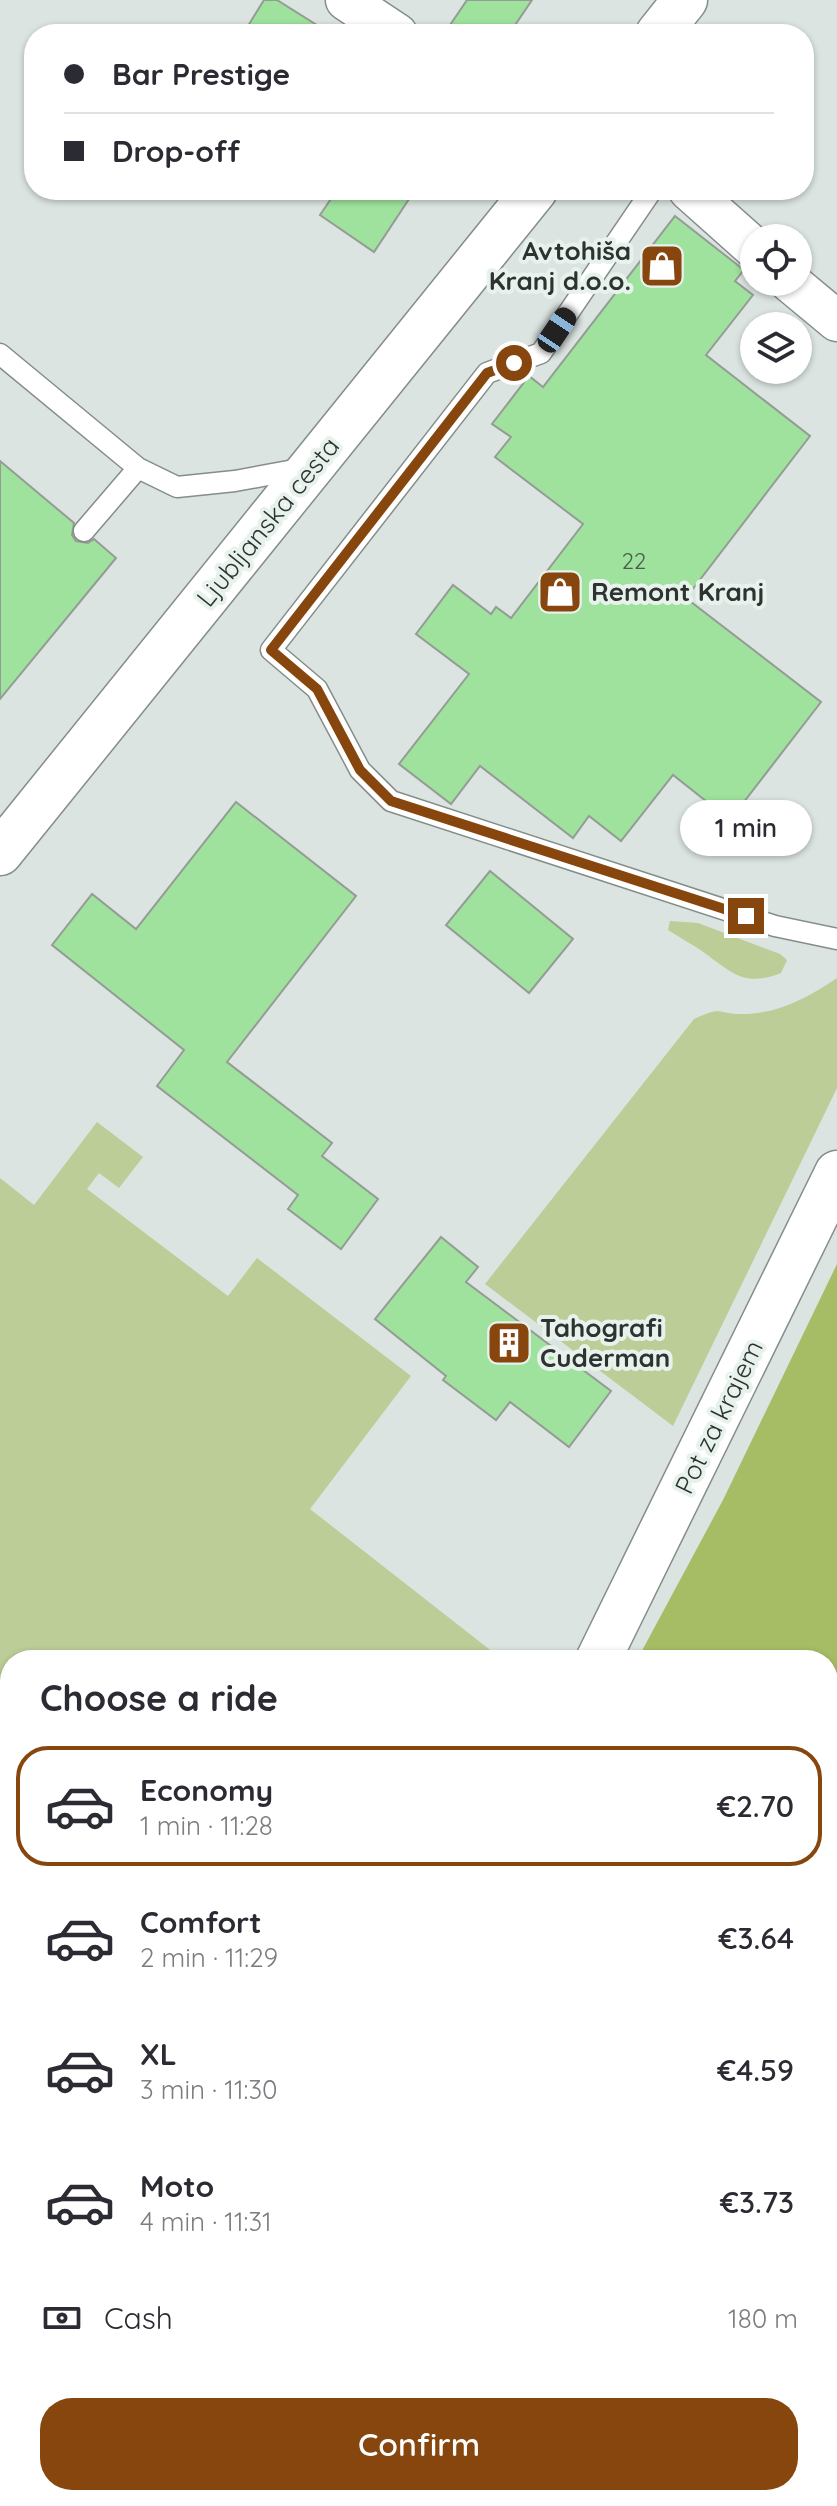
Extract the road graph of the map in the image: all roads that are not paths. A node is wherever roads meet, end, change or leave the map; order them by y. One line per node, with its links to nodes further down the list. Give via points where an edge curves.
1 (346, 0): 3 (street)
2 (685, 0): 4 (main road)
3 (382, 24)
4 (666, 24)
5 (527, 200): 12 (main road, Ljubljanska cesta)
6 (645, 200): 16 (lane, via 541,353 487,373 271,650 317,689 360,770 391,801 775,926)
7 (700, 200): 8 (street)
8 (740, 236)
9 (807, 296): 10 (street)
10 (837, 321)
11 (0, 354): 13 (lane)
12 (313, 467): 13 (lane, via 177,487); 15 (main road, Ljubljanska cesta)
13 (138, 468): 14 (lane)
14 (84, 531)
15 (0, 853)
16 (837, 939)
17 (837, 1173): 18 (main road, Pot za krajem)
18 (603, 1650)

